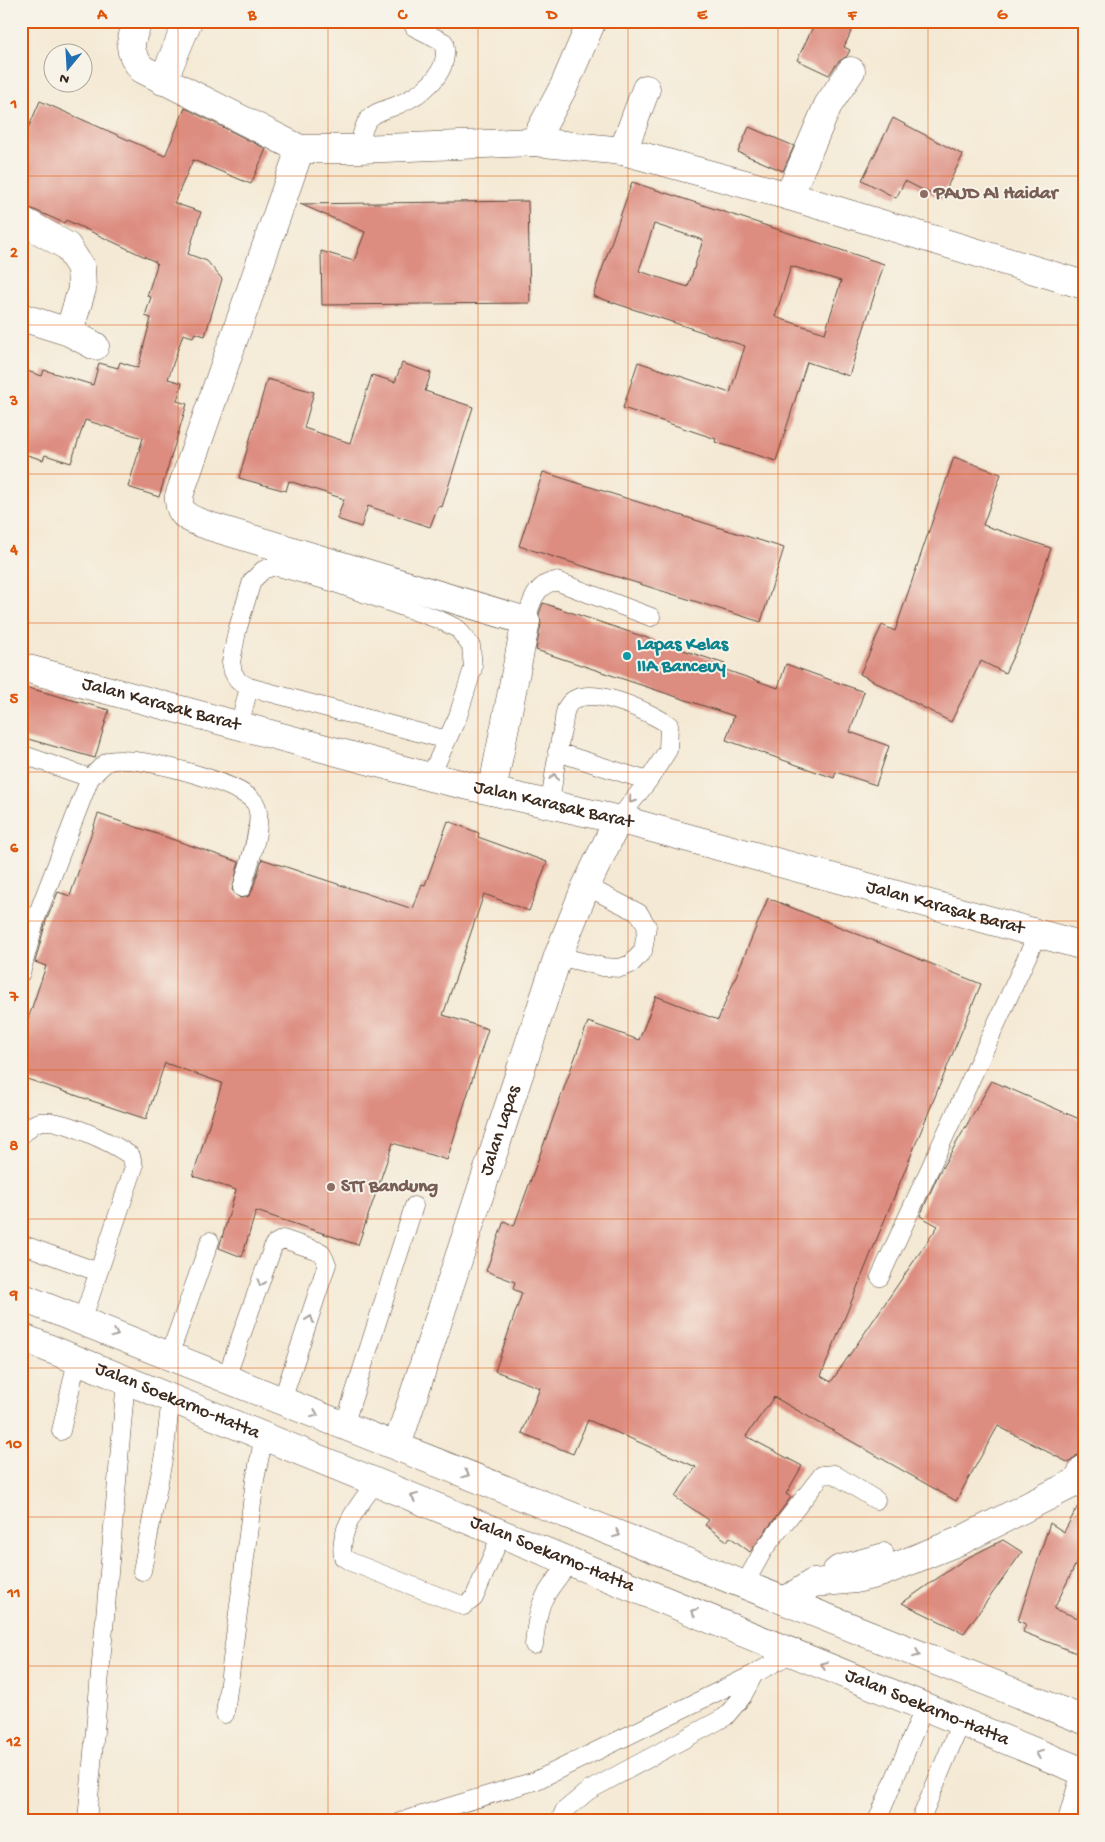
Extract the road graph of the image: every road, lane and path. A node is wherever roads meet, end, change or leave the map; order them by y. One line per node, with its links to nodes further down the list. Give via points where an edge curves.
1 (138, 21): 6 (main road, via 129,45 133,58 142,69)
2 (188, 21): 6 (main road)
3 (592, 21): 8 (main road, via 564,86)
4 (414, 28): 10 (lane, via 444,42 443,65 422,92 369,119)
5 (851, 71): 12 (main road, via 828,106)
6 (163, 80): 9 (main road)
7 (646, 89): 11 (main road)
8 (534, 142): 10 (main road); 11 (main road)
9 (300, 149): 10 (main road); 19 (main road, via 179,496 178,507 182,514 209,526)
10 (359, 149)
11 (623, 151): 12 (main road)
12 (789, 196): 14 (main road)
13 (21, 220): 16 (main road, via 68,246 81,268 82,289)
14 (1084, 285)
15 (21, 317): 16 (main road)
16 (68, 332): 17 (main road)
17 (95, 346)
18 (651, 617): 19 (lane, via 556,581 539,588)
19 (526, 621): 29 (main road)
20 (21, 667): 22 (main road, Jalan Karasak Barat)
21 (249, 687): 22 (lane); 23 (lane); 23 (lane, via 238,681 232,672 237,631 252,581 263,570 275,566 332,582 458,629 471,646 473,668)
22 (239, 727): 26 (main road, Jalan Karasak Barat)
23 (447, 740): 26 (lane)
24 (557, 752): 28 (lane); 28 (lane, via 566,707 577,698 596,695 651,713 668,725 668,750); 30 (lane, one-way to 24)
25 (21, 754): 27 (lane)
26 (430, 776): 29 (main road, Jalan Karasak Barat)
27 (90, 778): 33 (lane, via 108,761 128,758 203,776 238,791 255,803 260,820); 34 (lane)
28 (648, 782): 31 (lane, one-way to 31)
29 (492, 791): 30 (main road, Jalan Karasak Barat)
30 (550, 803): 31 (main road, Jalan Karasak Barat)
31 (618, 820): 32 (main road, Jalan Lapas); 35 (main road, Jalan Karasak Barat)
32 (586, 886): 37 (main road, Jalan Lapas); 37 (lane, via 639,913 646,926 643,952 631,964 620,968)
33 (242, 888)
34 (28, 916): 38 (lane)
35 (1038, 933): 36 (main road, Jalan Karasak Barat); 44 (lane)
36 (1084, 946)
37 (558, 956): 57 (main road, Jalan Lapas)
38 (21, 973)
39 (21, 1135): 43 (lane, via 37,1123 51,1121 112,1143 131,1156 134,1167)
40 (414, 1206): 54 (lane)
41 (210, 1241): 48 (lane)
42 (21, 1244): 43 (lane)
43 (98, 1272): 46 (lane)
44 (880, 1277)
45 (21, 1297): 46 (main road, Jalan Soekarno-Hatta)
46 (82, 1321): 48 (main road, Jalan Soekarno-Hatta, one-way to 48)
47 (21, 1337): 49 (main road, Jalan Soekarno-Hatta)
48 (169, 1356): 50 (main road, Jalan Soekarno-Hatta)
49 (77, 1360): 51 (main road, Jalan Soekarno-Hatta); 55 (lane)
50 (226, 1378): 53 (main road, Jalan Soekarno-Hatta); 53 (lane, one-way to 50, via 327,1264 321,1252 283,1239 274,1244)
51 (126, 1380): 52 (main road, Jalan Soekarno-Hatta); 77 (lane)
52 (171, 1398): 56 (main road, Jalan Soekarno-Hatta); 64 (lane, via 165,1449)
53 (282, 1401): 54 (main road, Jalan Soekarno-Hatta, one-way to 54)
54 (344, 1426): 57 (main road, Jalan Soekarno-Hatta)
55 (61, 1431)
56 (264, 1436): 59 (main road, Jalan Soekarno-Hatta); 72 (lane, via 255,1480)
57 (396, 1446): 66 (main road, Jalan Soekarno-Hatta, one-way to 66)
58 (1084, 1468): 65 (main road, via 1076,1482 962,1540 880,1573 856,1579)
59 (376, 1482): 61 (main road, Jalan Soekarno-Hatta, one-way to 59); 61 (lane, via 350,1518 341,1545 343,1556 351,1562 464,1606 474,1598)
60 (876, 1500): 66 (lane, via 834,1474 822,1475 764,1550)
61 (502, 1533): 63 (main road, Jalan Soekarno-Hatta)
62 (884, 1552): 65 (lane, via 837,1565)
63 (571, 1561): 68 (lane, via 547,1591 537,1612); 69 (main road, Jalan Soekarno-Hatta, one-way to 63)
64 (142, 1571)
65 (828, 1580): 67 (main road, via 812,1583)
66 (744, 1585): 67 (main road, Jalan Soekarno-Hatta)
67 (785, 1601): 73 (main road, Jalan Soekarno-Hatta, one-way to 73)
68 (534, 1645)
69 (788, 1650): 70 (lane); 71 (main road, Jalan Soekarno-Hatta, one-way to 69)
70 (754, 1674): 78 (lane, via 535,1781); 79 (lane, via 742,1697 725,1717 588,1790 564,1811)
71 (925, 1706): 74 (main road, Jalan Soekarno-Hatta); 80 (lane)
72 (225, 1714)
73 (1084, 1720)
74 (961, 1722): 75 (main road, Jalan Soekarno-Hatta, one-way to 74); 81 (lane)
75 (1084, 1772)
76 (1084, 1778): 82 (main road)
77 (87, 1821)
78 (402, 1821)
79 (560, 1821)
80 (877, 1821)
81 (920, 1821)
82 (1072, 1821)

